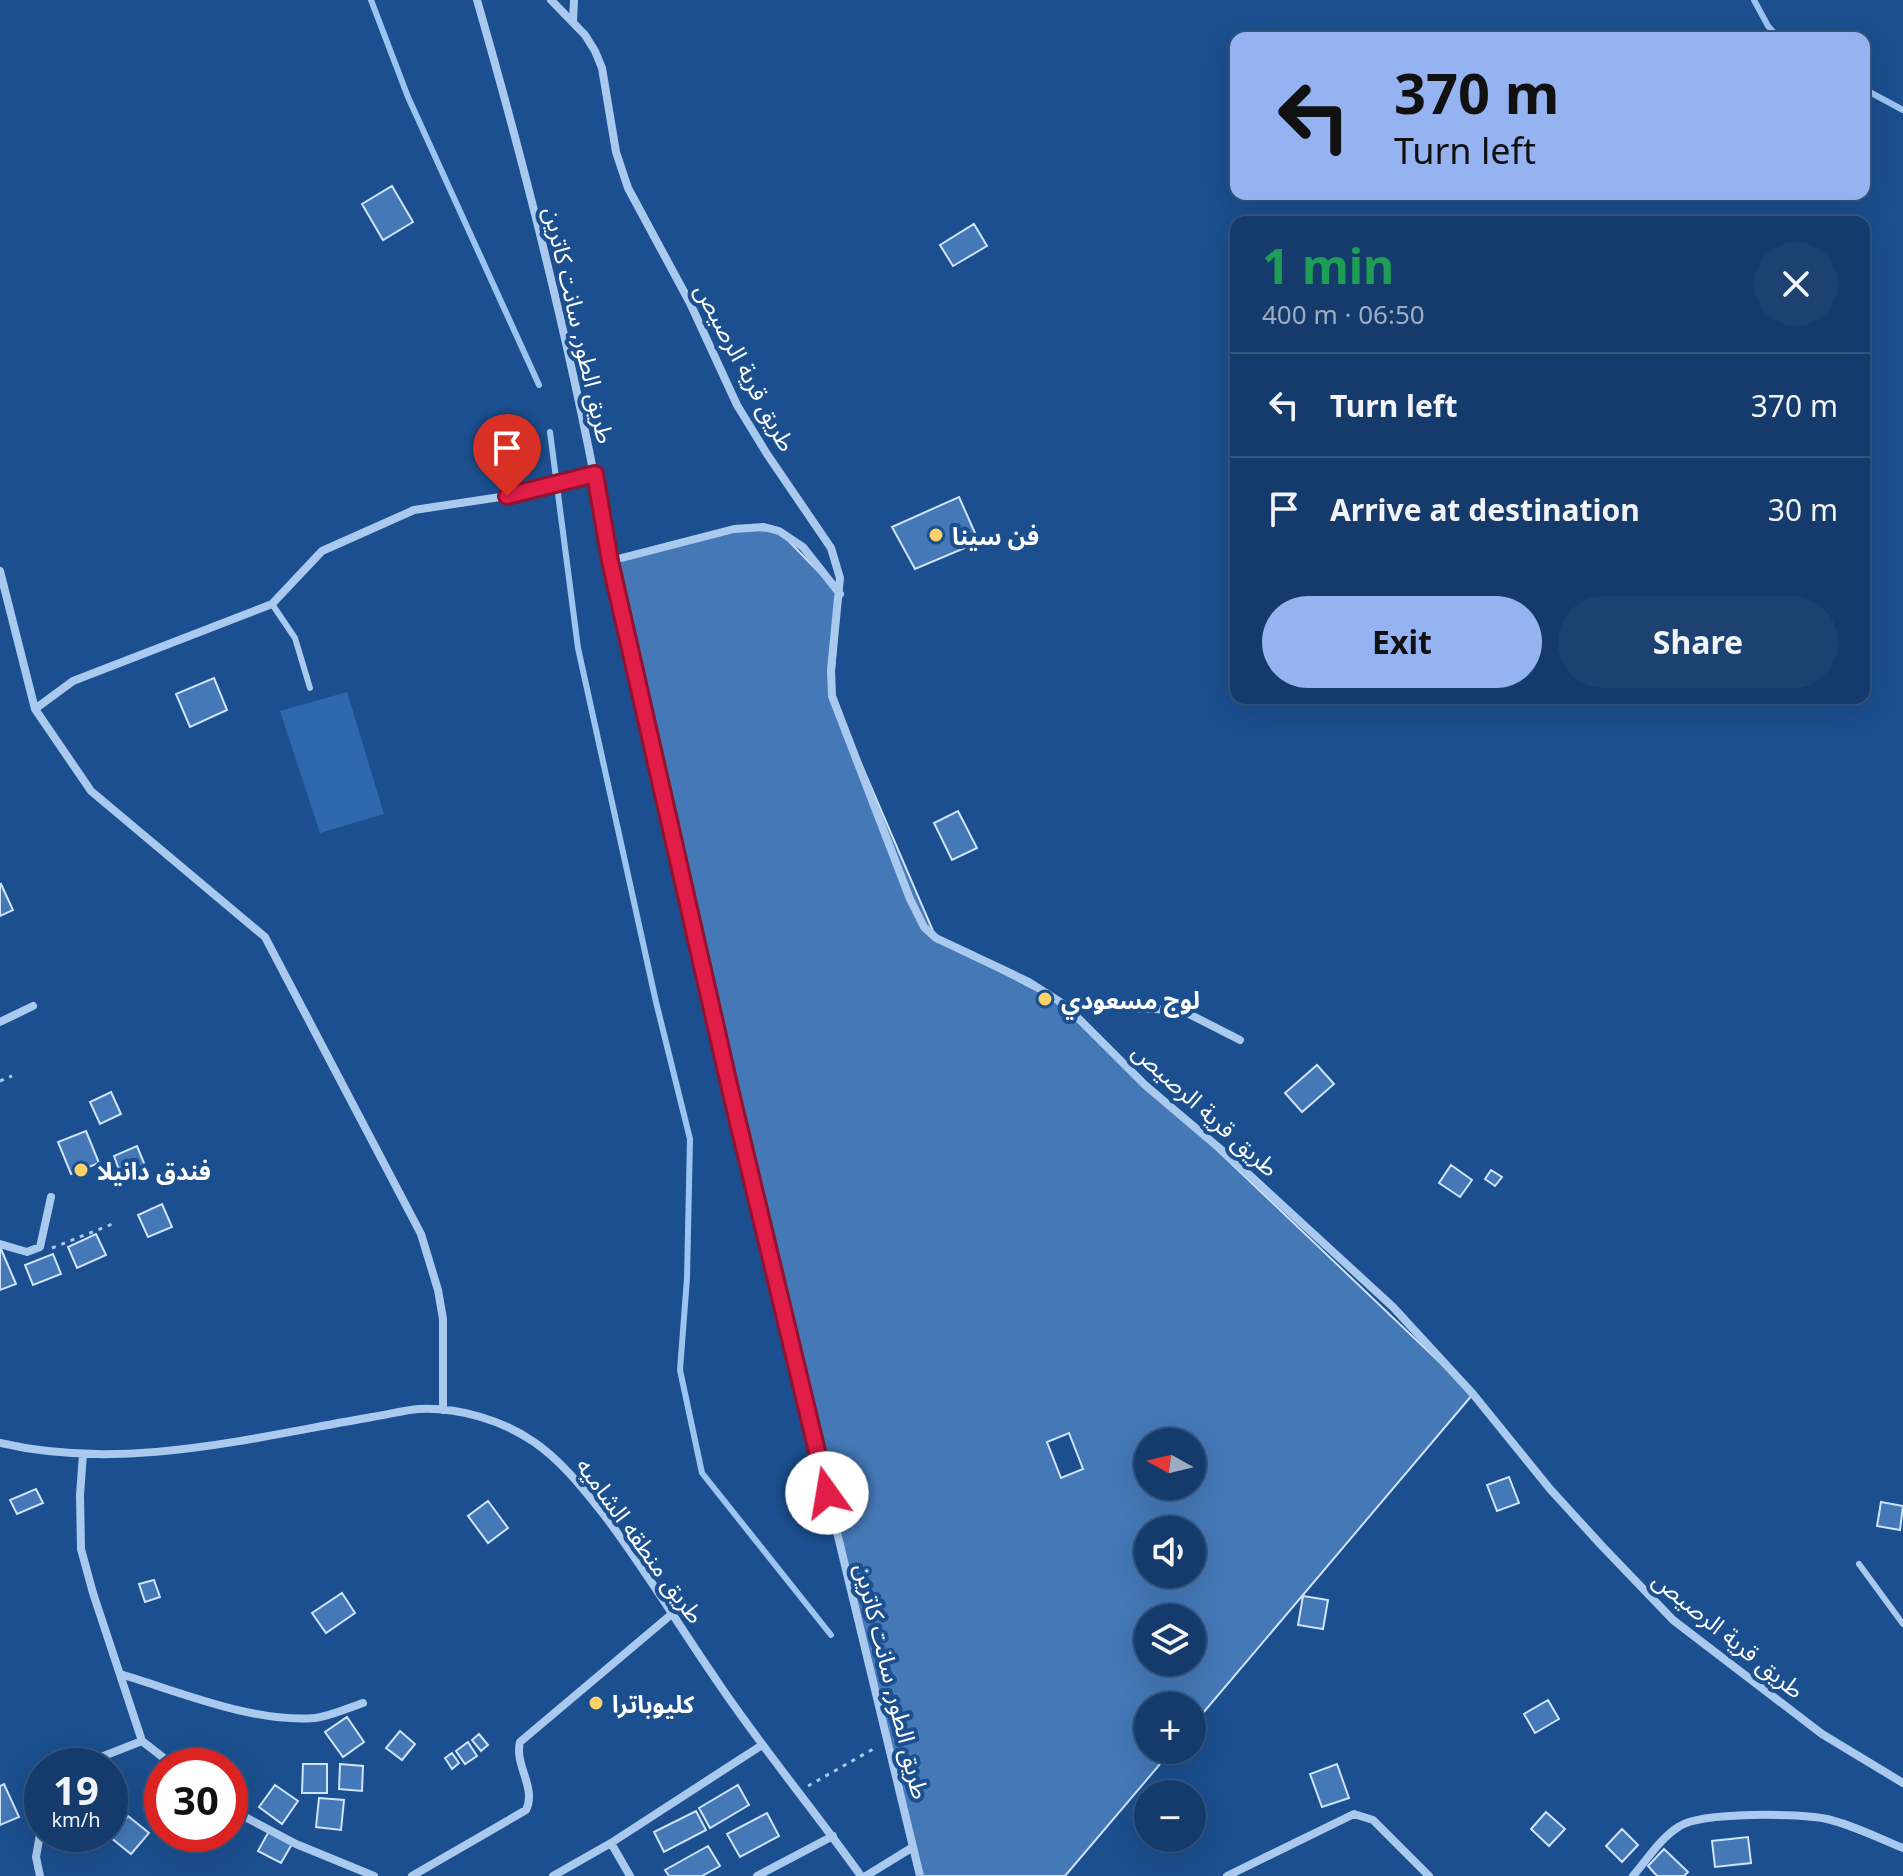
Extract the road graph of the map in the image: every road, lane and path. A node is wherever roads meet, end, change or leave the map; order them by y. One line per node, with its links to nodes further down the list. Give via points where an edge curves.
1 (477, 0): 5 (street, طريق الطور, سانت كاترين)
2 (551, 0): 4 (street, طريق قرية الرصيص)
3 (574, 0): 4 (street)
4 (573, 21): 8 (street, طريق قرية الرصيص, via 602,68 616,152 628,188 751,430 831,548)
5 (595, 474): 6 (street, طريق الطور, سانت كاترين); 9 (street, via 507,496 414,510 322,551)
6 (610, 561): 8 (street, via 734,529 764,527 803,547); 31 (street, طريق الطور, سانت كاترين)
7 (0, 571): 11 (street)
8 (840, 594): 12 (street, طريق قرية الرصيص, via 832,696 916,913 924,927 949,946 1029,982)
9 (272, 604): 10 (lane, via 295,638); 11 (street, via 73,681)
10 (310, 688)
11 (35, 709): 22 (street, via 91,791 265,937 421,1234 443,1319)
12 (1065, 1005): 15 (street, via 1174,1010); 35 (street, طريق قرية الرصيص, via 1145,1085 1393,1307 1591,1535 1673,1620 1822,1734)
13 (33, 1006): 14 (street)
14 (0, 1022)
15 (1240, 1040)
16 (12, 1076): 17 (path)
17 (0, 1081)
18 (51, 1197): 21 (street)
19 (115, 1223): 21 (path, via 54,1248)
20 (0, 1244): 21 (street, via 27,1252)
21 (40, 1247)
22 (443, 1410): 24 (street, طريق منطقه الشاميه, via 418,1409 174,1450); 26 (street, طريق منطقه الشاميه, via 505,1426 558,1460)
23 (0, 1443): 24 (street, طريق منطقه الشاميه)
24 (83, 1454): 28 (street, via 81,1549)
25 (1859, 1564): 27 (lane)
26 (673, 1613): 32 (street, طريق منطقه الشاميه); 45 (street, via 520,1742 530,1795 526,1810)
27 (1903, 1624)
28 (120, 1674): 29 (street, via 241,1710 291,1718 319,1718); 30 (street)
29 (363, 1703)
30 (142, 1741): 33 (street); 34 (street)
31 (887, 1741): 36 (path); 40 (street, طريق الطور, سانت كاترين)
32 (762, 1745): 36 (street, طريق منطقه الشاميه); 39 (street)
33 (124, 1748)
34 (151, 1748)
35 (1903, 1783)
36 (798, 1792): 38 (street, طريق منطقه الشاميه)
37 (248, 1819): 44 (street)
38 (833, 1836): 48 (street); 49 (street, طريق منطقه الشاميه)
39 (611, 1843): 46 (street); 47 (street)
40 (913, 1847): 49 (street); 50 (street, طريق الطور, سانت كاترين)
41 (1903, 1848): 53 (street, via 1814,1817 1708,1818 1671,1832)
42 (37, 1852): 43 (street)
43 (40, 1876)
44 (374, 1876)
45 (412, 1876)
46 (553, 1876)
47 (630, 1876)
48 (757, 1876)
49 (863, 1876)
50 (920, 1876)
51 (1227, 1876): 52 (street, via 1354,1814 1373,1820)
52 (1429, 1876)
53 (1633, 1876)

